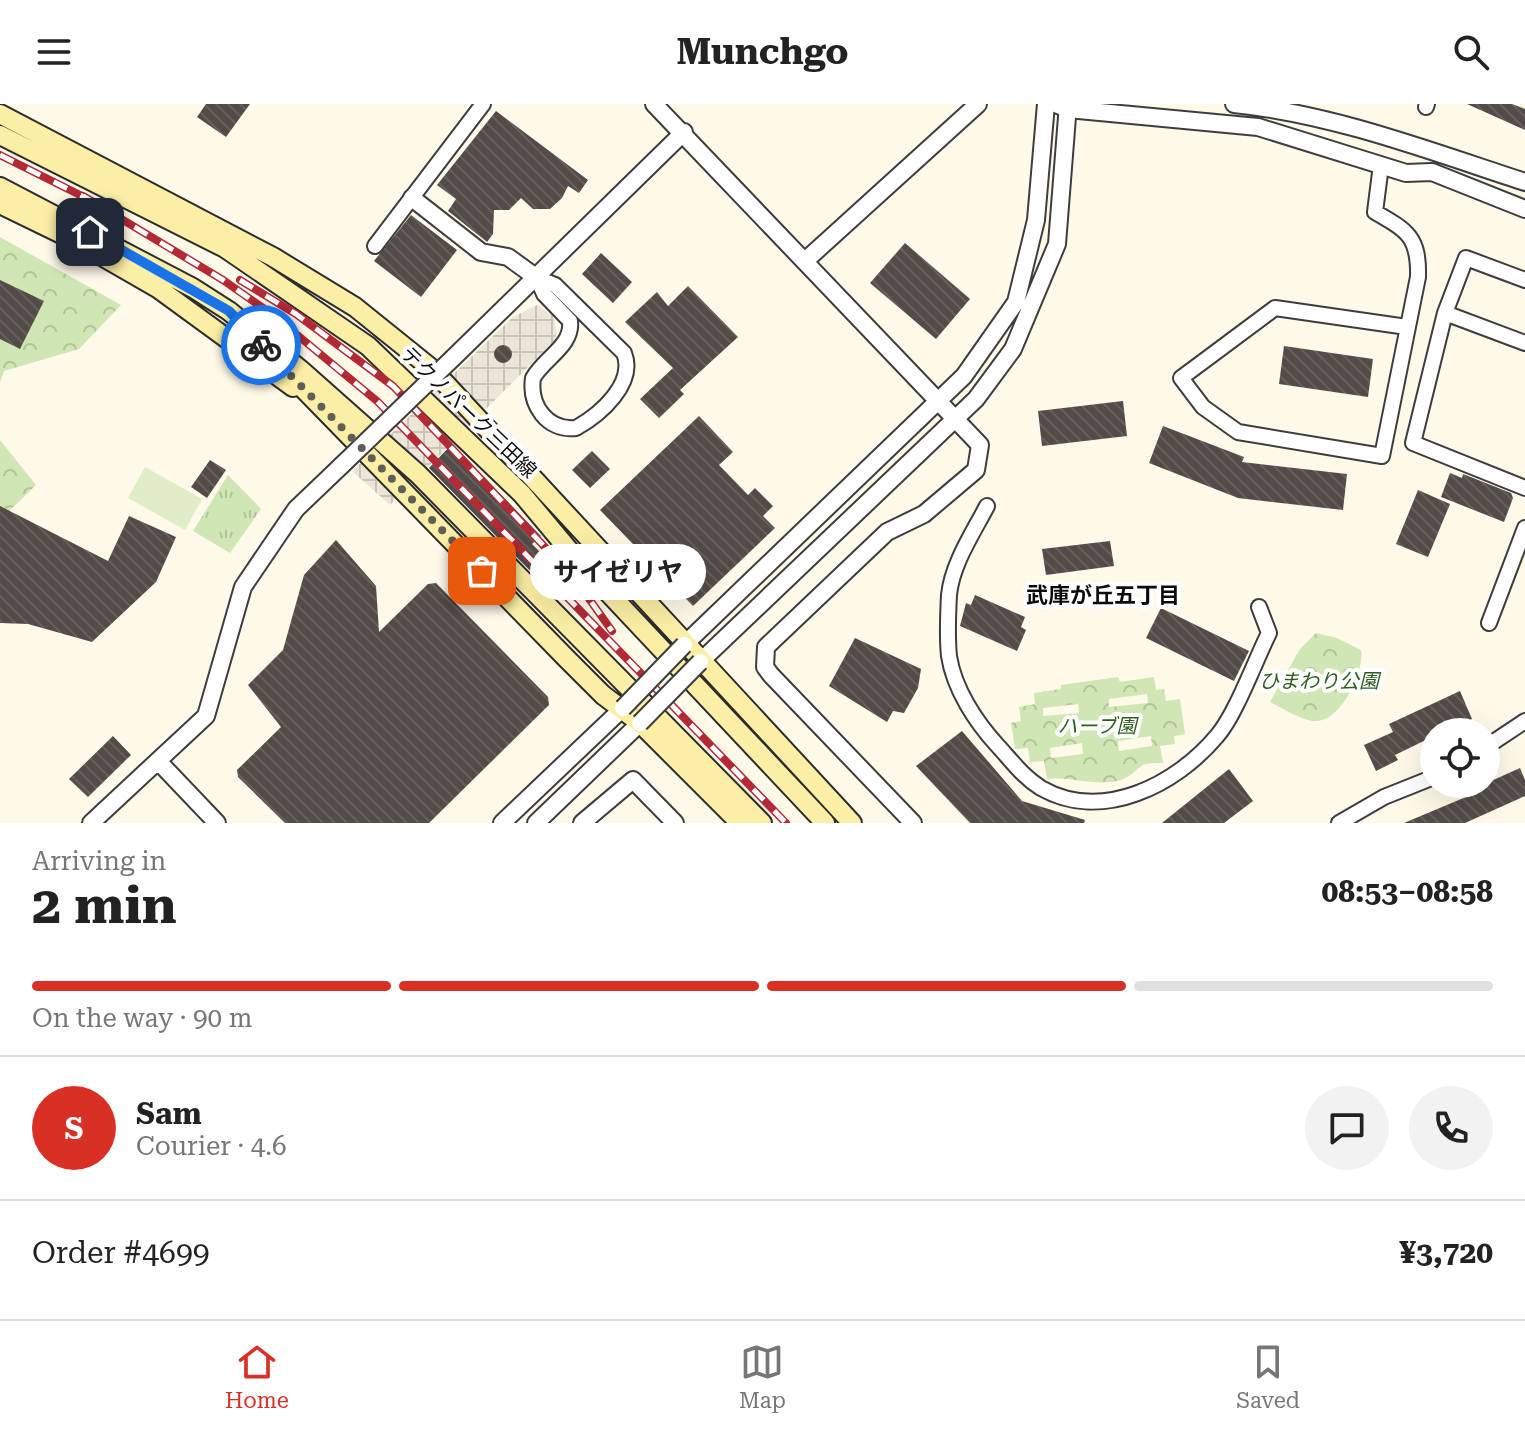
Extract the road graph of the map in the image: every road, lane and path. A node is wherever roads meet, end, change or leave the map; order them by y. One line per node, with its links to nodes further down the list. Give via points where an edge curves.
1 (483, 104): 13 (street)
2 (654, 104): 8 (street)
3 (978, 104): 16 (street)
4 (1046, 104): 25 (street, via 1036,220 1016,302 964,376)
5 (1234, 104): 11 (street, via 1393,139)
6 (1064, 106): 10 (street, via 1258,127); 26 (street, via 1057,244 1013,349)
7 (0, 114): 24 (main road, via 215,224 355,307)
8 (684, 132): 16 (street); 18 (street)
9 (0, 135): 17 (main road, テクノパーク三田線)
10 (1381, 165): 14 (street, via 1406,173 1432,172); 22 (street, via 1375,212 1410,235 1419,251)
11 (1525, 182)
12 (4, 194): 20 (main road, via 150,263); 27 (main road, via 159,289)
13 (412, 198): 15 (street); 18 (street, via 481,252 508,257)
14 (1525, 209)
15 (375, 246)
16 (805, 261): 25 (street)
17 (250, 263): 24 (main road, via 304,289); 49 (main road, テクノパーク三田線, via 368,346 420,392 522,494)
18 (537, 278): 18 (street, via 555,285 629,364 629,375 613,396 576,428 557,427 533,400 533,378 563,345 571,327); 39 (street, bridge, via 296,509 243,587 206,716)
19 (1525, 280): 21 (street, via 1466,258)
20 (229, 311): 27 (main road); 48 (main road, via 418,474)
21 (1445, 313): 23 (street); 28 (street, via 1413,443)
22 (1407, 327): 22 (street, via 1382,456 1238,432 1203,407 1181,378 1275,308)
23 (1525, 343)
24 (449, 389): 33 (main road)
25 (939, 400): 26 (street); 33 (street)
26 (956, 417): 34 (street); 51 (street, via 980,445 976,470 924,514 887,532 766,647 764,656 771,675)
27 (333, 419): 35 (main road, via 603,695)
28 (1525, 488)
29 (987, 506): 31 (street, via 962,552 949,592 949,658 974,719 1023,774 1063,798 1099,803 1140,796 1218,736 1269,633)
30 (1525, 528): 32 (street)
31 (1259, 607)
32 (1489, 623)
33 (684, 645): 34 (main road); 35 (street, bridge)
34 (700, 662): 37 (street, bridge); 50 (main road)
35 (623, 708): 37 (main road); 43 (street)
36 (1525, 721): 38 (street)
37 (640, 723): 44 (street); 47 (main road)
38 (1500, 738)
39 (158, 761): 41 (street); 42 (street)
40 (1420, 783): 52 (street)
41 (91, 823)
42 (217, 823)
43 (502, 823)
44 (536, 823)
45 (582, 823): 46 (street, via 633,780)
46 (675, 823)
47 (740, 823)
48 (762, 823)
49 (825, 823)
50 (852, 823)
51 (913, 823)
52 (1339, 823)

